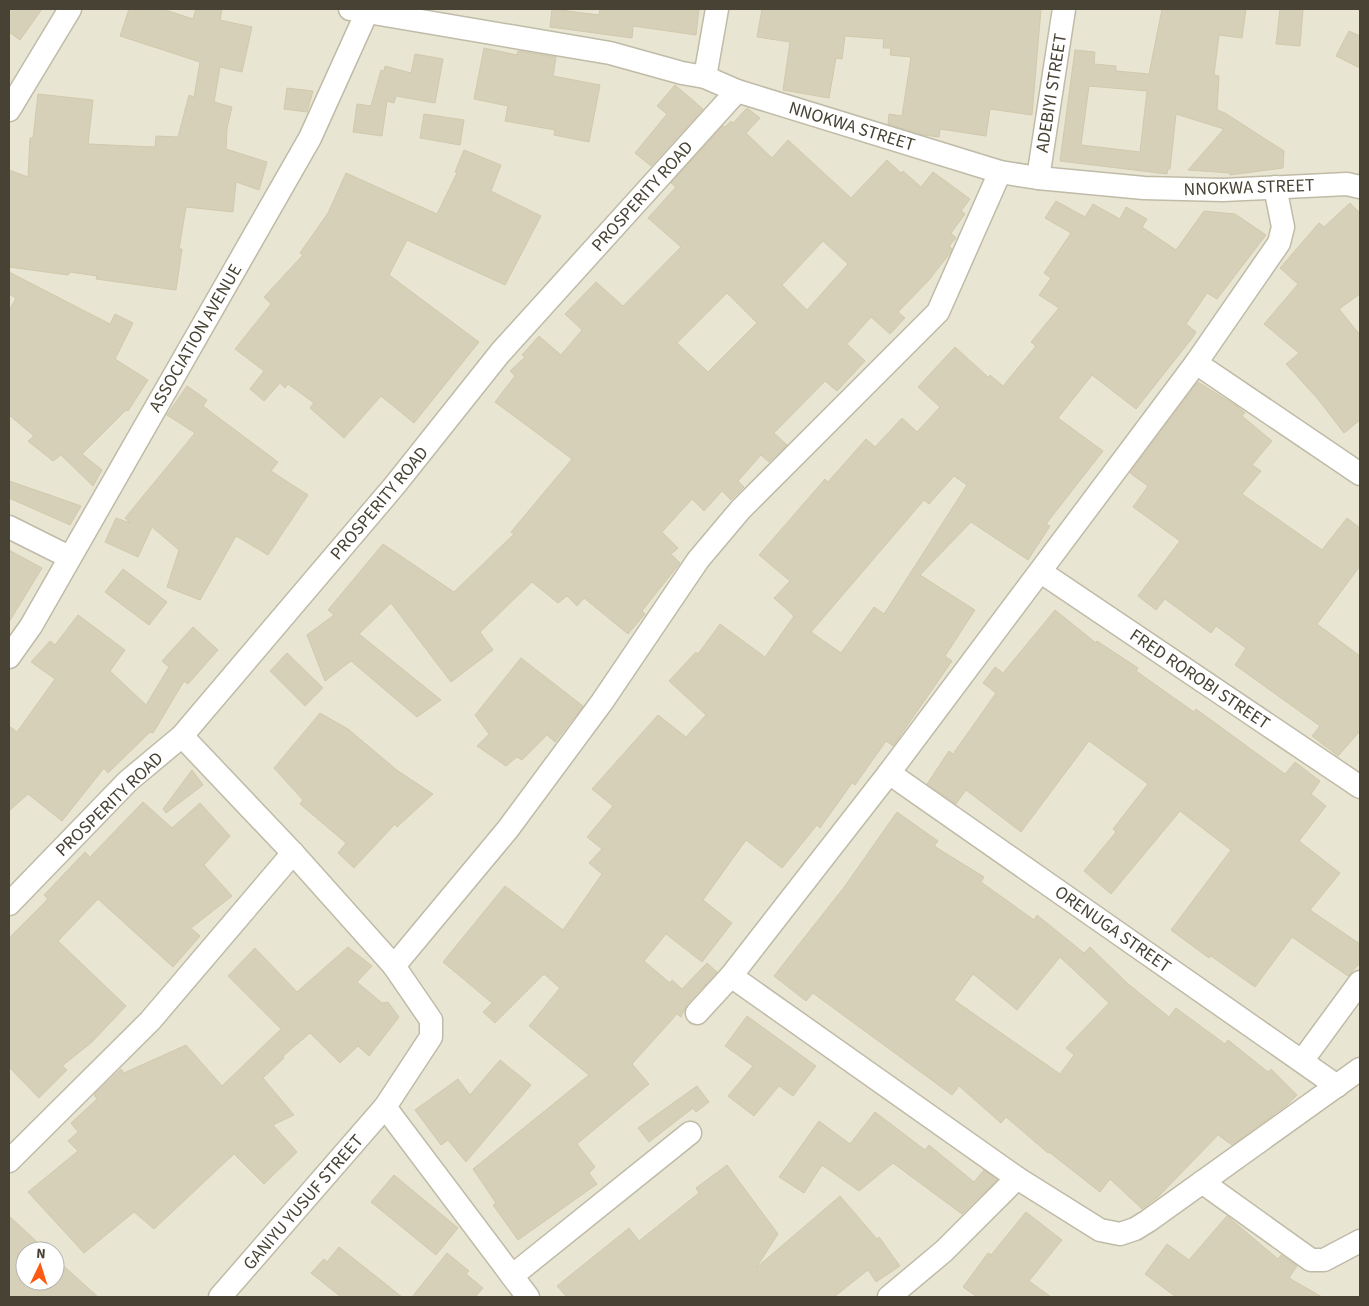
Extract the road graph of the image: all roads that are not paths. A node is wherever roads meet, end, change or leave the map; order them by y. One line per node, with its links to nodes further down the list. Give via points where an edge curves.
1 (70, 9): 7 (street)
2 (717, 9): 5 (street)
3 (1064, 9): 9 (street, ADEBIYI STREET)
4 (359, 11): 5 (street, NNOKWA STREET, via 610,53); 15 (street, ASSOCIATION AVENUE, via 310,138)
5 (705, 77): 6 (street, NNOKWA STREET)
6 (738, 91): 8 (street, NNOKWA STREET); 18 (street, PROSPERITY ROAD, via 500,353 395,485)
7 (9, 110)
8 (1000, 172): 9 (street, NNOKWA STREET); 23 (street, via 938,312 740,509 698,560 602,702 508,829)
9 (1038, 178): 10 (street, NNOKWA STREET, via 1144,188 1224,190)
10 (1275, 187): 11 (street, NNOKWA STREET, via 1347,184); 12 (street, via 1283,227 1278,243)
11 (1360, 187)
12 (1196, 363): 13 (street); 16 (street)
13 (1360, 474)
14 (9, 527): 15 (street)
15 (69, 557): 17 (street, ASSOCIATION AVENUE, via 31,626)
16 (1040, 572): 19 (street); 20 (street, FRED ROROBI STREET)
17 (9, 657)
18 (182, 736): 21 (street, GANIYU YUSUF STREET); 22 (street, PROSPERITY ROAD, via 128,781)
19 (889, 773): 24 (street); 27 (street, ORENUGA STREET)
20 (1360, 787)
21 (293, 852): 23 (street, GANIYU YUSUF STREET); 32 (street, via 150,1021)
22 (9, 904)
23 (394, 966): 30 (street, GANIYU YUSUF STREET, via 431,1020 430,1037)
24 (731, 976): 26 (street); 33 (street)
25 (1360, 982): 27 (street)
26 (697, 1013)
27 (1302, 1061): 29 (street, ORENUGA STREET)
28 (1360, 1069): 29 (street)
29 (1337, 1086): 34 (street)
30 (385, 1107): 36 (street); 37 (street, GANIYU YUSUF STREET)
31 (690, 1133): 36 (street)
32 (9, 1161)
33 (1017, 1178): 34 (street, via 1100,1230 1120,1234 1135,1229); 39 (street, via 944,1252)
34 (1202, 1182): 35 (street, via 1311,1260 1324,1260)
35 (1360, 1241)
36 (512, 1276): 38 (street)
37 (220, 1297)
38 (528, 1297)
39 (889, 1297)

